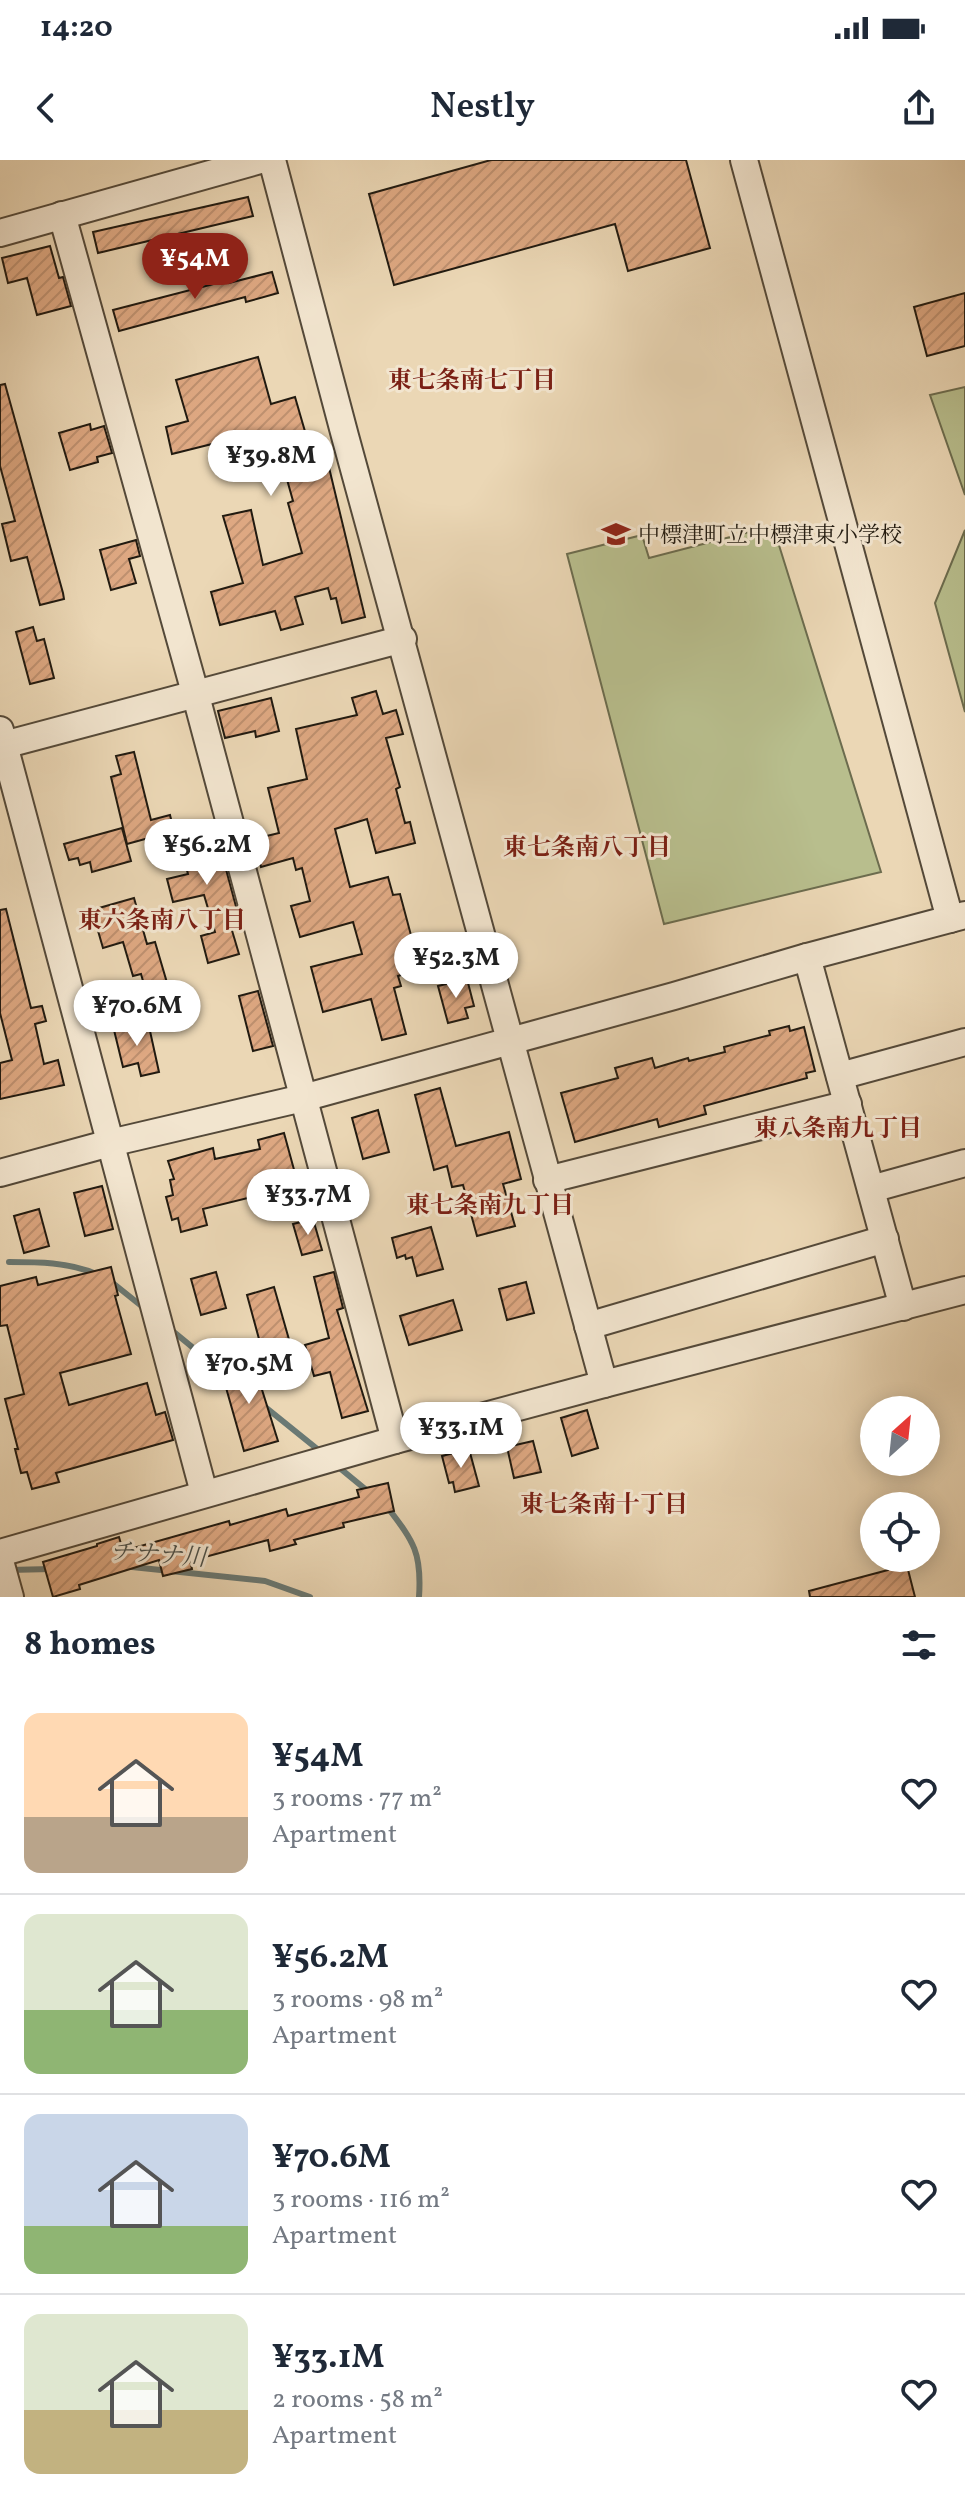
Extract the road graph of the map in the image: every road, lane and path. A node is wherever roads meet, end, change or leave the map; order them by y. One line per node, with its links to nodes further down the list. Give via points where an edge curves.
1 (260, 160): 4 (street)
2 (272, 160): 6 (street)
3 (744, 160): 9 (street)
4 (62, 215): 5 (street); 7 (street)
5 (0, 233)
6 (403, 639): 7 (street); 11 (street)
7 (196, 696): 8 (street); 14 (street)
8 (1, 740): 16 (street)
9 (957, 917): 10 (street)
10 (807, 957): 11 (street); 13 (street)
11 (511, 1040): 14 (street); 19 (street)
12 (965, 1042): 13 (street)
13 (840, 1076): 15 (street)
14 (303, 1098): 16 (street); 26 (street)
15 (848, 1104): 19 (street); 20 (street)
16 (110, 1143): 18 (street); 27 (street)
17 (965, 1163): 20 (street)
18 (0, 1173)
19 (547, 1180): 24 (street)
20 (871, 1189): 21 (street)
21 (885, 1239): 23 (street); 24 (street)
22 (965, 1290): 23 (street)
23 (903, 1307): 25 (street)
24 (588, 1326): 25 (street)
25 (604, 1384): 26 (street)
26 (395, 1440): 27 (street)
27 (204, 1493): 28 (street)
28 (0, 1553)
29 (0, 1561): 30 (street)
30 (10, 1597)

